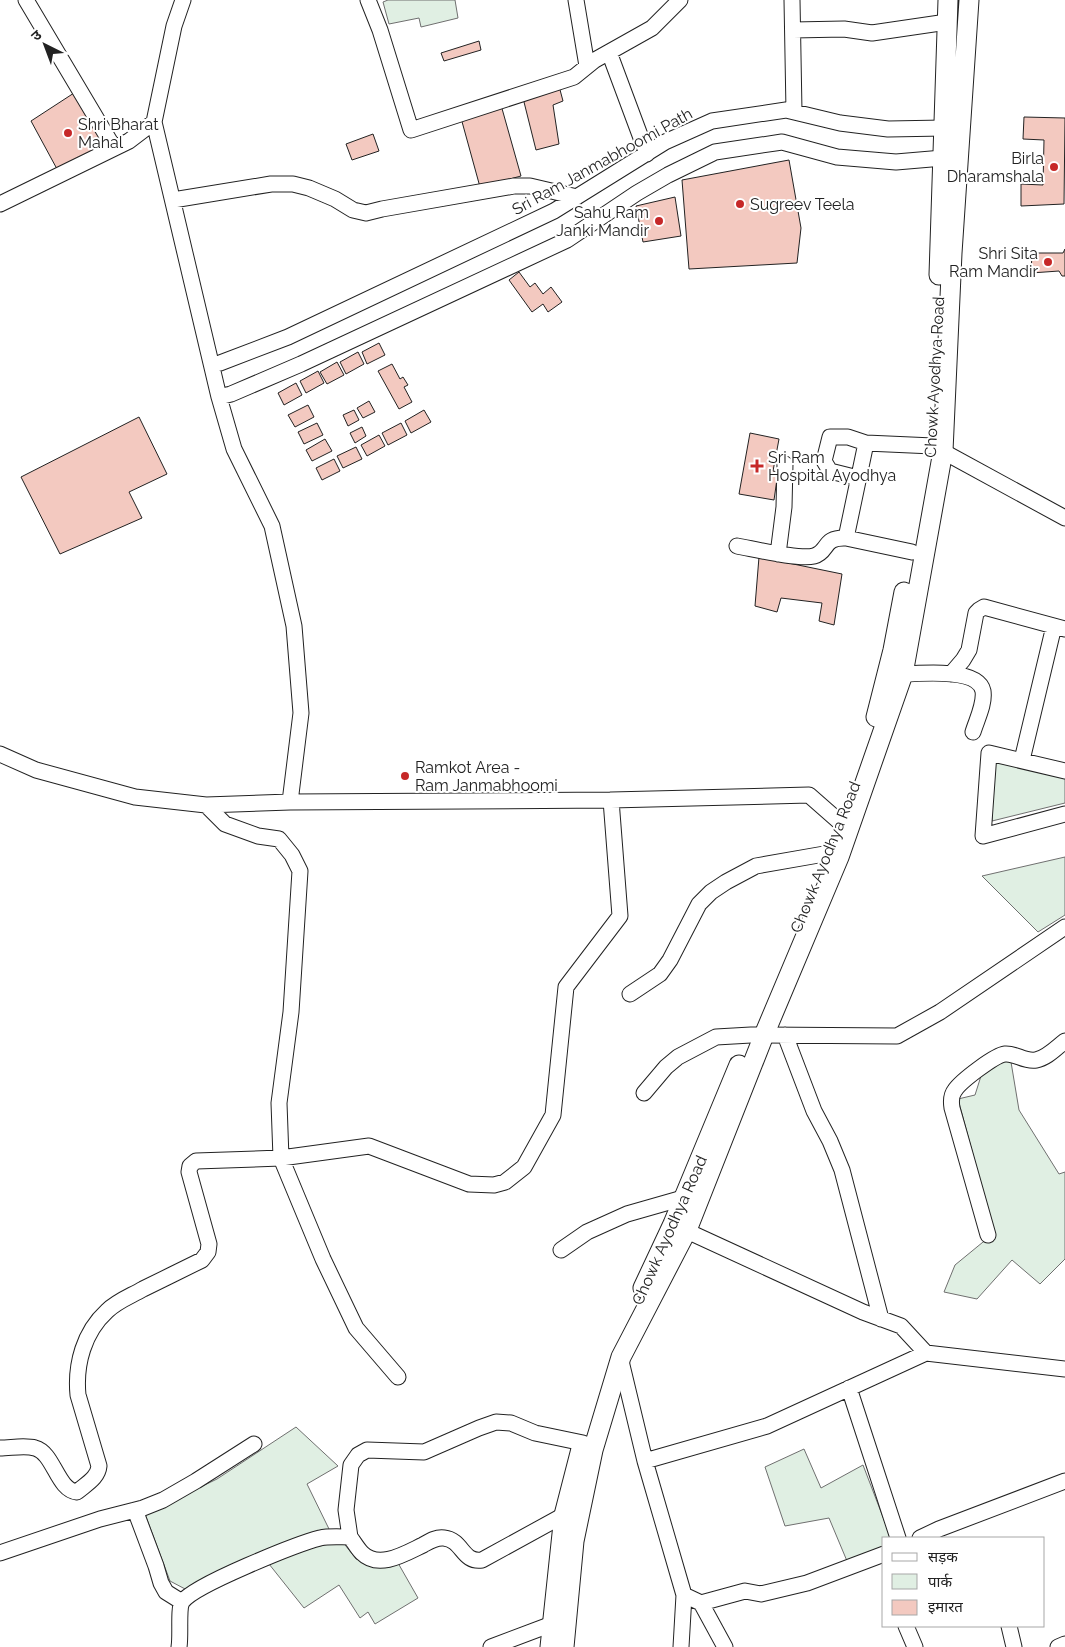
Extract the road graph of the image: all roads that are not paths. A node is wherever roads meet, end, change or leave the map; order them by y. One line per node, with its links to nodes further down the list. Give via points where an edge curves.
1 (26, 0): 16 (street)
2 (183, 0): 14 (street, via 174,26)
3 (368, 0): 12 (street, via 411,130 574,76)
4 (576, 0): 12 (street)
5 (680, 0): 11 (street, via 652,28)
6 (792, 0): 10 (street)
7 (948, 0): 9 (main road, Chowk Ayodhya Road)
8 (969, 0): 25 (main road)
9 (948, 22): 10 (street, via 872,33 844,29); 15 (main road, Chowk Ayodhya Road)
10 (793, 30): 13 (street)
11 (609, 52): 12 (street); 17 (street)
12 (587, 66)
13 (794, 112): 15 (street, Sri Ram Janmabhoomi Path, via 840,123 888,129); 17 (street, Sri Ram Janmabhoomi Path, via 786,110 712,120)
14 (154, 122): 16 (street); 20 (street)
15 (944, 128): 18 (main road, Chowk Ayodhya Road)
16 (114, 148): 21 (street)
17 (647, 154): 19 (street, Sri Ram Janmabhoomi Path)
18 (943, 158): 23 (street, via 896,162 837,157 782,142 715,152 637,193 566,240 301,364); 25 (main road, Chowk Ayodhya Road)
19 (577, 197): 20 (street, via 530,186 514,186 366,213 309,188 272,184); 22 (street, Sri Ram Janmabhoomi Path, via 554,211 288,337)
20 (173, 200): 22 (street)
21 (0, 204)
22 (212, 364): 23 (street)
23 (219, 397): 41 (street, via 234,449 275,535 294,626 301,713)
24 (866, 443): 25 (street); 27 (street); 27 (street, via 848,437 830,437 824,461 830,471)
25 (938, 449): 28 (street); 31 (main road, Chowk Ayodhya Road); 35 (main road)
26 (785, 464): 32 (street)
27 (858, 478): 29 (street)
28 (1065, 518)
29 (846, 538): 31 (street); 32 (street, via 831,540 814,556)
30 (737, 546): 32 (street)
31 (912, 552): 35 (main road, Chowk Ayodhya Road, via 894,650)
32 (778, 554)
33 (1059, 628): 34 (street, via 984,608 978,610 969,650); 38 (street)
34 (951, 674): 35 (street); 36 (street, via 967,676 982,688 983,698)
35 (895, 675): 44 (main road, Chowk Ayodhya Road); 48 (main road, via 839,857)
36 (973, 732)
37 (0, 754): 42 (street, via 36,770 134,797)
38 (1022, 760): 39 (street); 43 (street, via 990,752 983,836)
39 (1065, 771)
40 (611, 800): 41 (street); 44 (street, via 809,796); 52 (street, via 620,916 566,987 552,1115 524,1167 506,1182 482,1186 457,1180 369,1146)
41 (290, 802): 42 (street)
42 (206, 805): 52 (street, via 225,824 258,836 279,839 300,871 291,1012 279,1103)
43 (1065, 814)
44 (842, 824): 45 (main road, Chowk Ayodhya Road)
45 (830, 853): 47 (street, via 756,866 711,892 699,904 660,974); 48 (main road, Chowk Ayodhya Road)
46 (1065, 926): 49 (street, via 940,1012 897,1036)
47 (630, 994)
48 (758, 1035): 49 (street); 51 (street, via 716,1037 678,1057); 53 (main road, Chowk Ayodhya Road); 54 (main road)
49 (785, 1035): 57 (street, via 814,1112 842,1170)
50 (1065, 1041): 55 (street, via 1047,1056 1034,1060 1003,1054 953,1091 952,1108)
51 (644, 1093)
52 (281, 1158): 61 (street, via 356,1328); 65 (street, via 196,1161 190,1166 209,1244 208,1252 202,1260 115,1304 99,1319 87,1338 77,1384 99,1466 94,1478 74,1492 66,1487 42,1450)
53 (683, 1198): 54 (main road, Chowk Ayodhya Road); 56 (street, via 627,1214 587,1232)
54 (680, 1227): 57 (street); 58 (main road, Chowk Ayodhya Road)
55 (988, 1235)
56 (561, 1250)
57 (882, 1318): 59 (street, via 901,1326)
58 (619, 1351): 63 (main road, Chowk Ayodhya Road); 66 (street); 86 (main road, via 593,1450 574,1542)
59 (926, 1353): 60 (street); 62 (street)
60 (1065, 1369)
61 (398, 1377)
62 (849, 1388): 66 (street, via 767,1426); 72 (street)
63 (583, 1443): 69 (main road, Chowk Ayodhya Road); 71 (street, via 536,1433 511,1423 496,1422 424,1452 367,1450 358,1455 351,1465 346,1510)
64 (254, 1444): 68 (street, via 163,1500)
65 (0, 1448)
66 (645, 1461): 76 (street)
67 (1065, 1480): 70 (street)
68 (135, 1510): 74 (street); 77 (street, via 160,1583 166,1592)
69 (564, 1515): 71 (street, via 482,1560 474,1561 454,1540 446,1538 437,1538 394,1559 380,1560 363,1554); 79 (main road, Chowk Ayodhya Road)
70 (941, 1534): 73 (street)
71 (350, 1537): 77 (street, via 322,1538 296,1546 228,1575)
72 (898, 1537)
73 (925, 1537)
74 (0, 1553)
75 (882, 1558): 78 (street, via 807,1583 761,1594 745,1591)
76 (684, 1595): 78 (street); 87 (street)
77 (182, 1602): 83 (street, via 179,1608)
78 (701, 1603): 88 (street)
79 (552, 1624): 84 (street); 85 (main road, Chowk Ayodhya Road)
80 (906, 1627): 89 (street)
81 (1009, 1627): 90 (street)
82 (1065, 1644): 91 (street)
83 (179, 1647)
84 (491, 1647)
85 (550, 1647)
86 (564, 1647)
87 (681, 1647)
88 (725, 1647)
89 (915, 1647)
90 (1014, 1647)
91 (1058, 1647)

